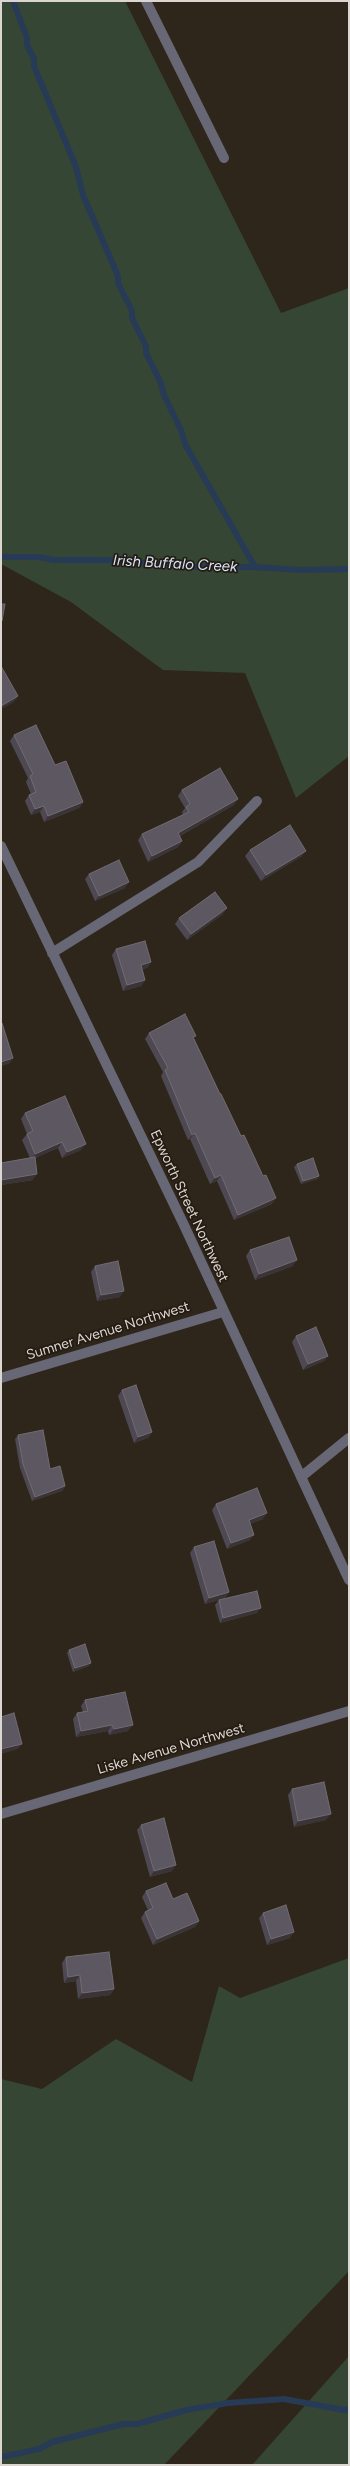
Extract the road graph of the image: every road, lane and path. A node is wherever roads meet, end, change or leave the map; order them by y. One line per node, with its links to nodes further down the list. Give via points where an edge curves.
1 (146, 1): 2 (street)
2 (224, 158)
3 (257, 801): 5 (street, via 198,862)
4 (1, 846): 5 (street, Epworth Street Northwest)
5 (52, 953): 6 (street, Epworth Street Northwest)
6 (222, 1312): 7 (street, Sumner Avenue Northwest); 9 (street, Epworth Street Northwest)
7 (1, 1378)
8 (349, 1438): 9 (street)
9 (301, 1477): 10 (street, Epworth Street Northwest)
10 (349, 1580)
11 (349, 1711): 12 (street, Liske Avenue Northwest)
12 (1, 1814)

